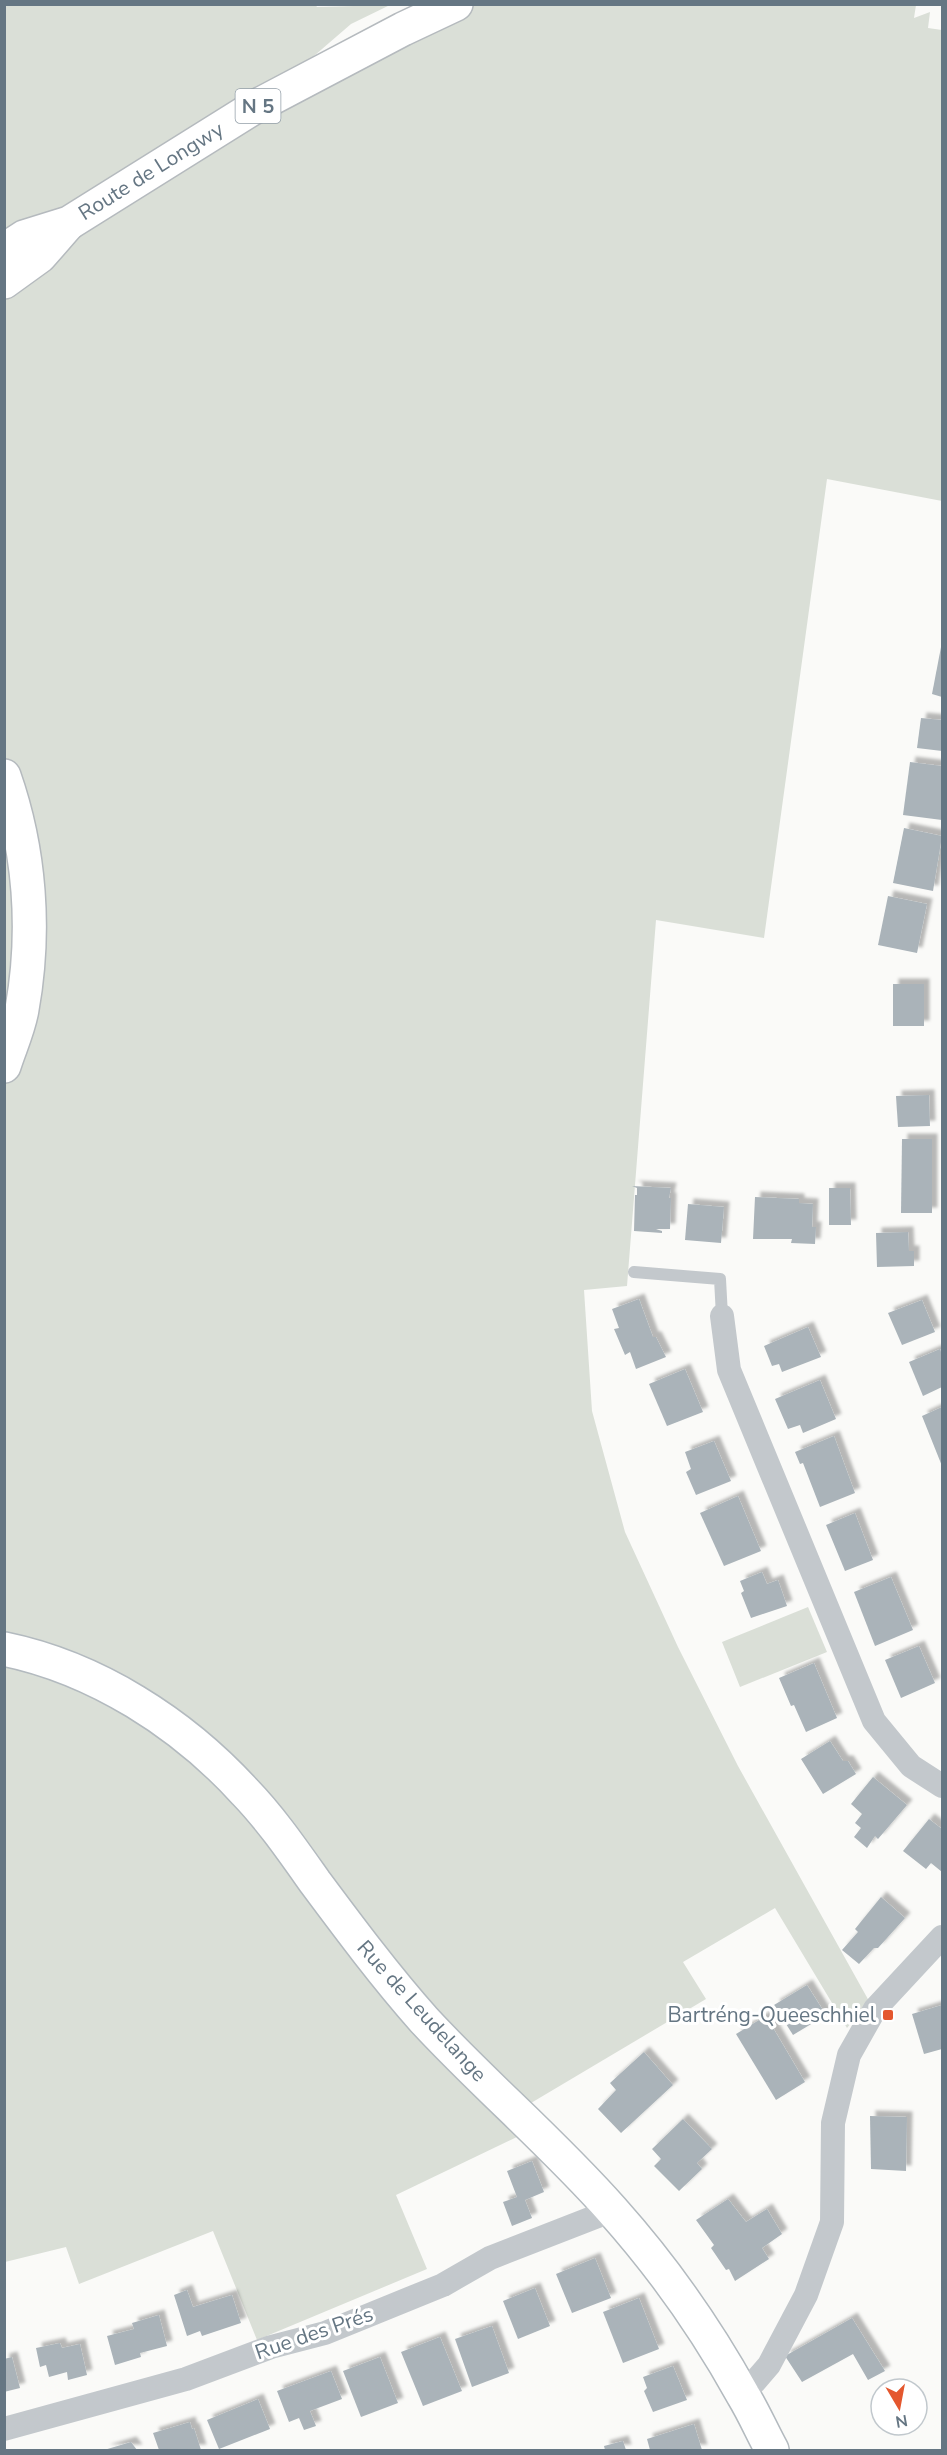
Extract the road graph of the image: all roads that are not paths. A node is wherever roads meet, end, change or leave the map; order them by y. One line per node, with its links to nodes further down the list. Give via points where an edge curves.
1 (456, 4): 2 (street, Route de Longwy / N 5, via 253,108)
2 (69, 223): 3 (street, Route de Longwy / N 5, via 24,237); 4 (street, Route de Longwy / N 5, via 40,256)
3 (4, 250)
4 (4, 282)
5 (4, 776): 6 (street, via 16,810 28,870 30,941 22,1010)
6 (4, 1066)
7 (634, 1272): 8 (lane, via 720,1279)
8 (722, 1316): 10 (street, via 729,1370 874,1721 911,1766)
9 (4, 1649): 12 (street, Rue de Leudelange, via 73,1670 149,1709 225,1771 247,1794 366,1952 424,2019)
10 (942, 1786)
11 (942, 1937): 13 (street, via 875,2009 849,2055 833,2123 832,2223 806,2295 769,2365)
12 (613, 2210): 13 (street, Rue de Leudelange, via 680,2295); 14 (street, Rue des Prés, via 490,2258 443,2285 325,2332 271,2346 186,2379)
13 (743, 2395): 15 (street, Rue de Leudelange)
14 (4, 2429)
15 (772, 2451)

